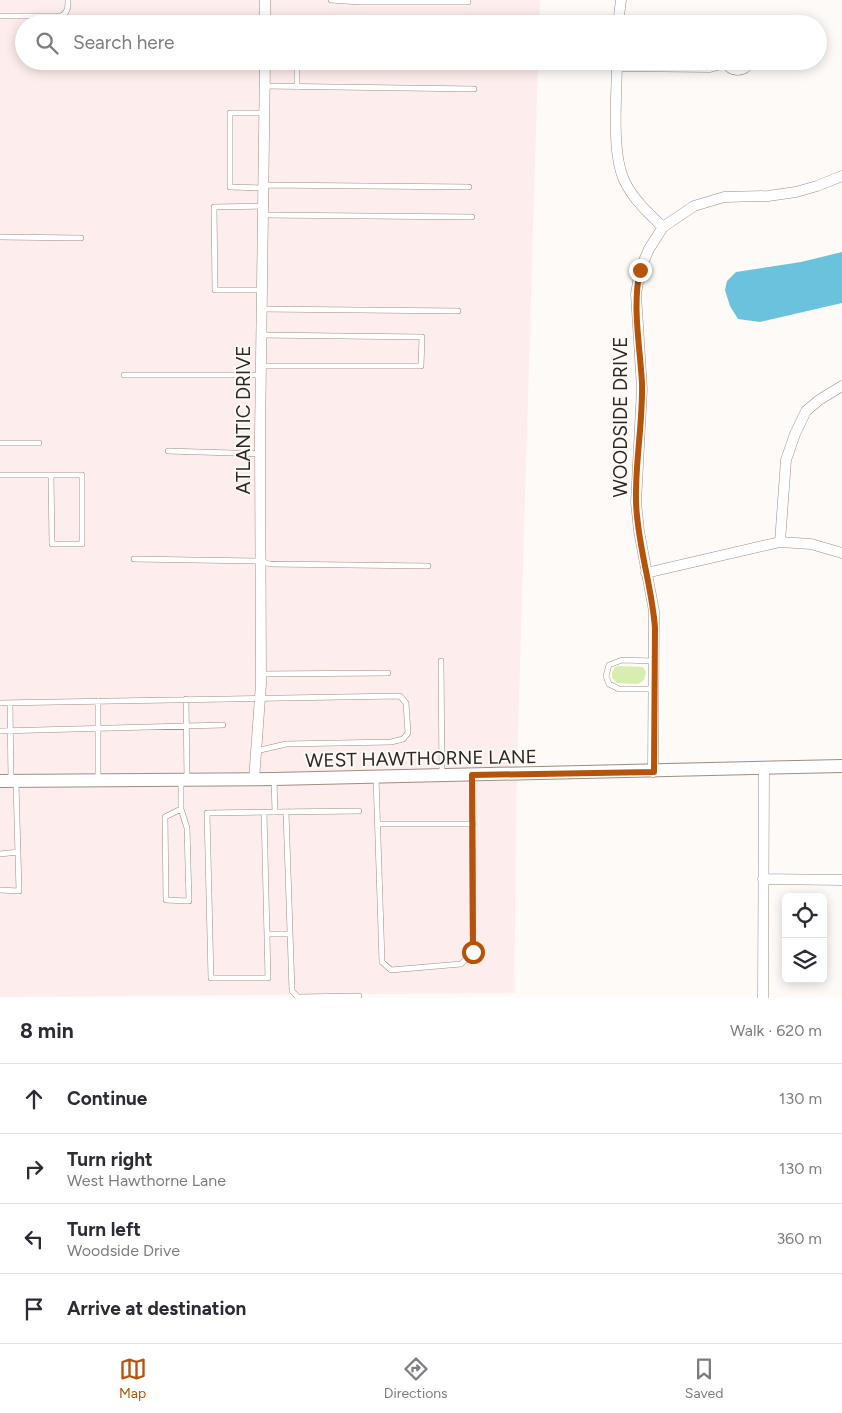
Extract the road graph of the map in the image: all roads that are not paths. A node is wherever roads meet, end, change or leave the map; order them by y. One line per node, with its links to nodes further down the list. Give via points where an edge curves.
1 (68, 0): 6 (lane, via 68,8)
2 (265, 0): 7 (street)
3 (331, 0): 4 (lane)
4 (468, 0)
5 (621, 0): 8 (street)
6 (62, 15)
7 (265, 15)
8 (619, 15)
9 (0, 16): 10 (lane)
10 (15, 16)
11 (265, 70): 14 (street, ATLANTIC DRIVE)
12 (297, 70): 15 (lane)
13 (617, 70): 23 (street, via 616,146 620,169 629,190)
14 (264, 86): 15 (lane); 17 (street, ATLANTIC DRIVE)
15 (297, 87): 16 (lane)
16 (474, 89)
17 (264, 113): 19 (street, ATLANTIC DRIVE); 19 (lane, via 230,113 230,187)
18 (842, 176): 23 (street, WOODSIDE DRIVE, via 796,192 715,199 694,206)
19 (263, 186): 20 (lane); 21 (street, ATLANTIC DRIVE)
20 (469, 187)
21 (263, 210): 22 (lane); 26 (street, ATLANTIC DRIVE); 26 (lane, via 214,206 215,290)
22 (472, 217)
23 (663, 227): 44 (street, WOODSIDE DRIVE, via 640,270 636,294 642,389 636,502)
24 (0, 237): 25 (lane)
25 (81, 238)
26 (262, 290): 27 (street, ATLANTIC DRIVE)
27 (262, 309): 28 (lane); 29 (street, ATLANTIC DRIVE)
28 (458, 311)
29 (261, 335): 30 (street, ATLANTIC DRIVE); 30 (lane, via 422,337 421,366)
30 (261, 371): 31 (lane); 36 (street, ATLANTIC DRIVE)
31 (124, 375)
32 (842, 386): 39 (street, via 806,411 795,434 786,460)
33 (0, 443): 34 (lane)
34 (39, 443)
35 (168, 451): 36 (lane)
36 (260, 454): 42 (street, ATLANTIC DRIVE)
37 (0, 475): 38 (lane)
38 (50, 475): 38 (lane, via 82,475 82,544 52,544)
39 (780, 542): 40 (street, via 811,544); 44 (street)
40 (842, 553)
41 (134, 559): 42 (lane)
42 (260, 561): 43 (lane, via 270,564); 48 (street, ATLANTIC DRIVE)
43 (428, 566)
44 (646, 573): 46 (street, WOODSIDE DRIVE, via 654,611)
45 (441, 660): 65 (lane)
46 (655, 661): 49 (street, WOODSIDE DRIVE); 49 (lane, via 622,660 609,665 606,676 609,684 619,689)
47 (388, 673): 48 (lane)
48 (261, 674): 50 (street, ATLANTIC DRIVE)
49 (654, 689): 63 (street, WOODSIDE DRIVE)
50 (260, 698): 51 (lane); 60 (street, ATLANTIC DRIVE); 60 (lane, via 400,696 406,703 408,733 403,739 390,742 286,744)
51 (186, 699): 52 (lane); 56 (lane)
52 (98, 701): 54 (lane); 57 (lane)
53 (0, 703): 54 (lane)
54 (10, 703): 59 (lane)
55 (223, 725): 56 (lane)
56 (186, 726): 57 (lane); 68 (lane)
57 (98, 728): 59 (lane); 71 (lane)
58 (0, 731): 59 (lane)
59 (10, 731): 70 (lane)
60 (256, 751): 69 (street, ATLANTIC DRIVE)
61 (842, 766): 62 (street, WEST HAWTHORNE LANE)
62 (764, 769): 63 (street, WEST HAWTHORNE LANE); 81 (street)
63 (654, 772): 64 (street, WEST HAWTHORNE LANE)
64 (472, 775): 65 (street, WEST HAWTHORNE LANE); 78 (lane)
65 (442, 776): 66 (street, WEST HAWTHORNE LANE)
66 (376, 777): 67 (street, WEST HAWTHORNE LANE); 77 (lane)
67 (274, 779): 69 (street, WEST HAWTHORNE LANE); 75 (lane)
68 (184, 780): 69 (street, WEST HAWTHORNE LANE); 71 (street, WEST HAWTHORNE LANE); 72 (lane)
69 (254, 780)
70 (9, 781): 71 (street, WEST HAWTHORNE LANE); 79 (lane)
71 (98, 781)
72 (181, 809): 72 (lane, via 187,828 189,901 166,900 165,817)
73 (358, 811): 76 (lane)
74 (264, 812): 75 (lane); 84 (lane); 84 (lane, via 207,813 211,978 268,978)
75 (275, 812): 76 (lane)
76 (286, 812): 85 (lane)
77 (378, 824): 78 (lane); 78 (lane, via 382,962 391,970 461,964 473,952)
78 (473, 824)
79 (18, 852): 80 (lane); 83 (lane, via 19,891)
80 (0, 854)
81 (763, 880): 82 (street); 87 (street)
82 (842, 880)
83 (0, 890)
84 (268, 934): 85 (lane)
85 (290, 934): 86 (lane, via 292,991 298,997)
86 (359, 996)
87 (763, 998)

